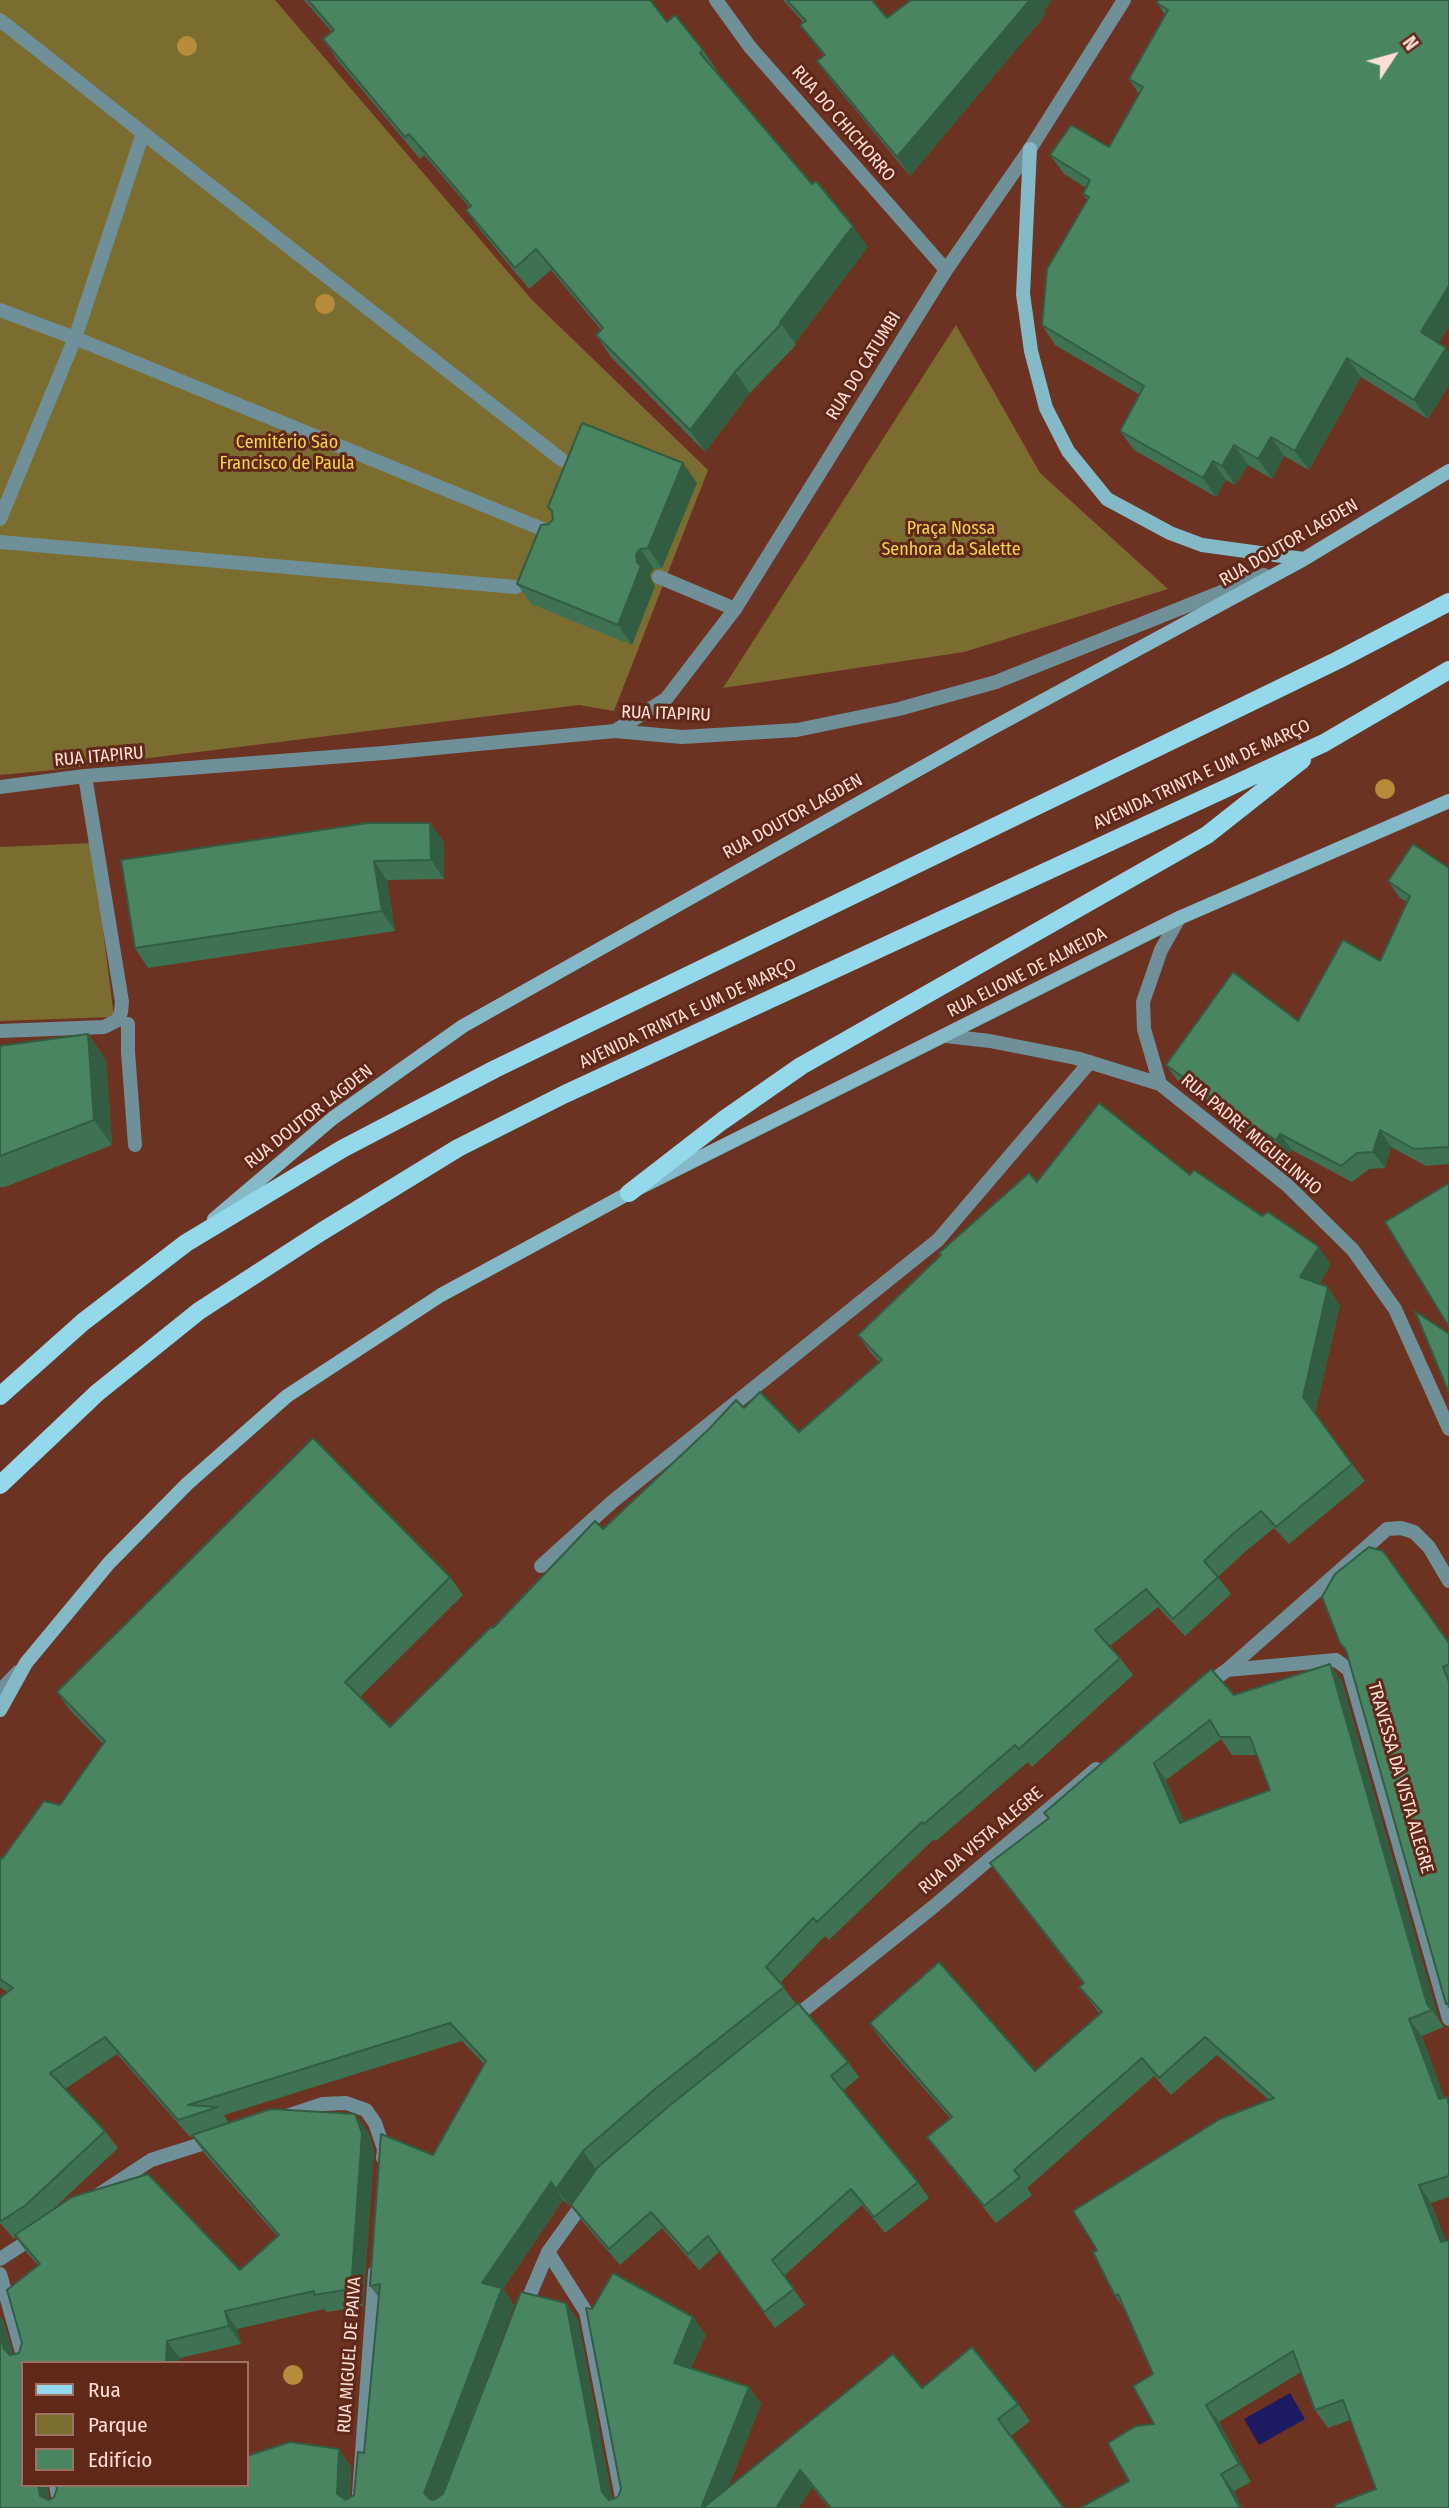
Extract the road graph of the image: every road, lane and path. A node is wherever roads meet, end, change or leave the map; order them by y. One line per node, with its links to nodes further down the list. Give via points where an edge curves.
1 (716, 0): 6 (street, RUA DO CHICHORRO, via 750,47)
2 (1124, 0): 5 (street, RUA DO CATUMBI)
3 (0, 20): 4 (street)
4 (143, 133): 8 (street); 9 (street)
5 (1030, 149): 6 (street, RUA DO CATUMBI); 14 (main road, via 1024,294 1031,351 1046,408 1068,450 1107,499 1170,533 1202,545)
6 (946, 270): 18 (street, RUA DO CATUMBI)
7 (0, 310): 8 (street)
8 (75, 338): 11 (street); 12 (street)
9 (562, 460)
10 (1449, 471): 14 (main road, RUA DOUTOR LAGDEN)
11 (0, 519)
12 (558, 536)
13 (0, 542): 16 (street)
14 (1304, 559): 20 (street, RUA ITAPIRU, via 996,682 899,709 797,730 726,736); 33 (main road, RUA DOUTOR LAGDEN, via 985,732 463,1026 333,1118)
15 (659, 577): 18 (street)
16 (516, 587)
17 (1449, 602): 33 (main road, AVENIDA TRINTA E UM DE MARÇO, via 495,1069 342,1149)
18 (735, 609): 20 (street, RUA DO CATUMBI, via 666,699)
19 (1449, 670): 21 (main road, AVENIDA TRINTA E UM DE MARÇO)
20 (615, 731): 22 (street, RUA ITAPIRU)
21 (1324, 743): 32 (main road, via 1207,835 802,1066); 36 (main road, AVENIDA TRINTA E UM DE MARÇO, via 565,1094 458,1148 199,1311 97,1392)
22 (85, 776): 23 (street, RUA ITAPIRU); 27 (street, via 121,1012 118,1020 104,1027)
23 (0, 787)
24 (1449, 802): 25 (main road, RUA ELIONE DE ALMEIDA)
25 (1179, 918): 28 (main road, RUA ELIONE DE ALMEIDA); 30 (street, RUA PADRE MIGUELINHO, via 1161,950 1143,1002 1144,1028)
26 (128, 1024): 31 (street)
27 (0, 1031)
28 (946, 1036): 29 (street, RUA PADRE MIGUELINHO); 32 (main road, RUA ELIONE DE ALMEIDA)
29 (1090, 1062): 30 (street, RUA PADRE MIGUELINHO); 37 (street, via 938,1240 612,1502)
30 (1160, 1084): 35 (street, RUA PADRE MIGUELINHO, via 1287,1185 1353,1250 1395,1310)
31 (135, 1145)
32 (629, 1193): 39 (main road, via 441,1295 287,1396 187,1484 109,1563)
33 (186, 1243): 34 (main road, AVENIDA TRINTA E UM DE MARÇO, via 83,1322)
34 (0, 1396)
35 (1449, 1429)
36 (0, 1485)
37 (541, 1566)
38 (1449, 1581): 40 (street, via 1414,1532 1387,1529)
39 (26, 1663): 41 (street); 43 (main road)
40 (1227, 1670): 42 (street); 45 (street, TRAVESSA DA VISTA ALEGRE, via 1336,1660 1349,1670)
41 (0, 1691)
42 (1196, 1693)
43 (0, 1710)
44 (1103, 1763): 46 (street, RUA DA VISTA ALEGRE)
45 (1449, 2019)
46 (782, 2027)
47 (270, 2122): 49 (street, via 323,2104 346,2103 366,2110 384,2149)
48 (230, 2134): 51 (street, via 150,2160)
49 (382, 2177)
50 (594, 2187): 53 (street)
51 (81, 2206)
52 (46, 2229): 54 (street)
53 (548, 2252): 57 (street); 62 (street, via 586,2312)
54 (0, 2259)
55 (376, 2259): 61 (street, RUA MIGUEL DE PAIVA)
56 (0, 2274): 58 (street)
57 (516, 2327)
58 (24, 2361)
59 (56, 2487): 60 (street)
60 (60, 2508)
61 (358, 2508)
62 (624, 2508)

